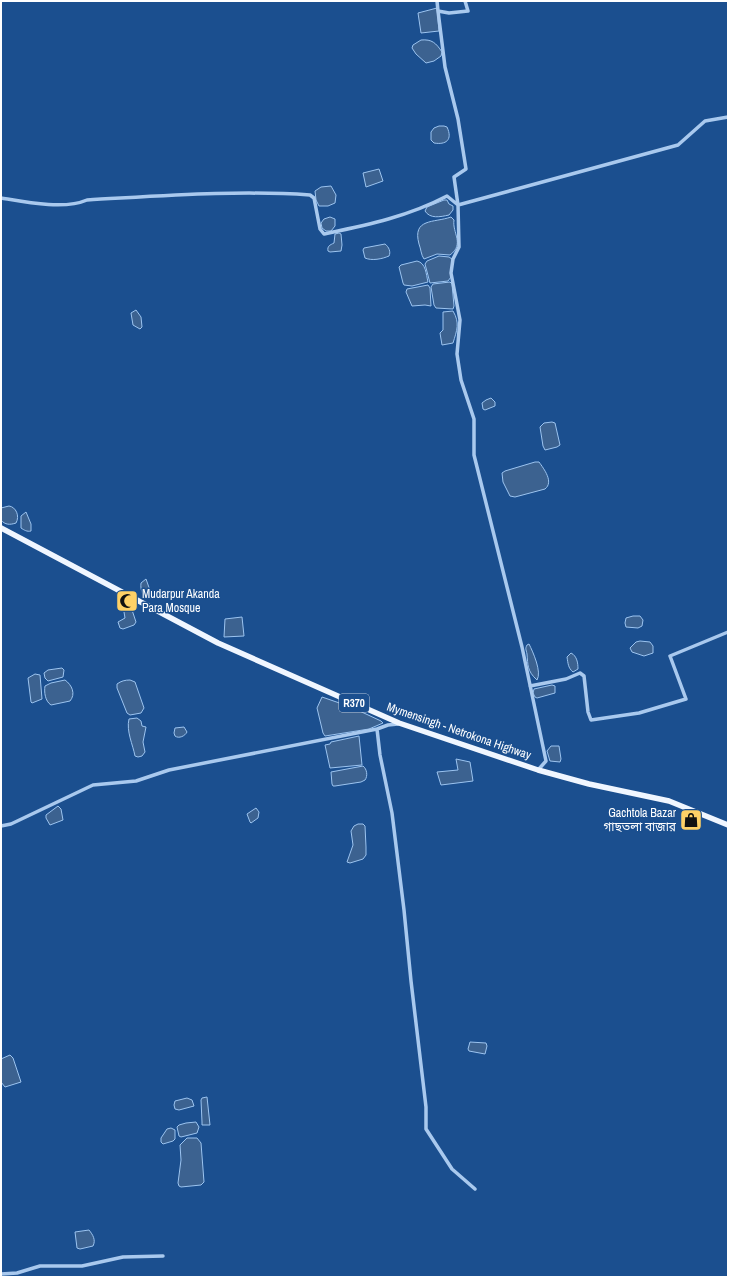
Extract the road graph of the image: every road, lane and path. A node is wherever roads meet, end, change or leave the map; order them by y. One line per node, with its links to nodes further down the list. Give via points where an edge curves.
1 (437, 1): 3 (street)
2 (466, 1): 3 (street, via 468,11)
3 (438, 11): 6 (street, via 445,67 458,119 466,170 454,177)
4 (728, 117): 6 (street, via 705,121 678,145)
5 (1, 198): 6 (street, via 34,203 77,204 87,200 188,194 310,196 314,198 320,229 324,234 402,216 447,196)
6 (458, 205): 9 (street, via 459,247 453,259 451,273 460,320 457,354 461,380 474,419 474,455)
7 (1, 528): 10 (main road, Mymensingh - Netrokona Highway / R370, via 218,643)
8 (728, 632): 9 (street, via 670,656 686,699 639,713 591,720 584,676 580,673 566,679)
9 (530, 686): 12 (street, via 546,761)
10 (399, 723): 11 (street); 12 (main road, Mymensingh - Netrokona Highway / R370)
11 (377, 729): 14 (street, via 169,770 136,781 93,785 11,824); 15 (street, via 392,813 426,1107 426,1129 452,1169)
12 (538, 770): 13 (main road, Mymensingh - Netrokona Highway / R370, via 669,801)
13 (728, 825)
14 (1, 826)
15 (475, 1189)
16 (163, 1256): 17 (street, via 124,1257 82,1266 40,1266)
17 (1, 1274)

